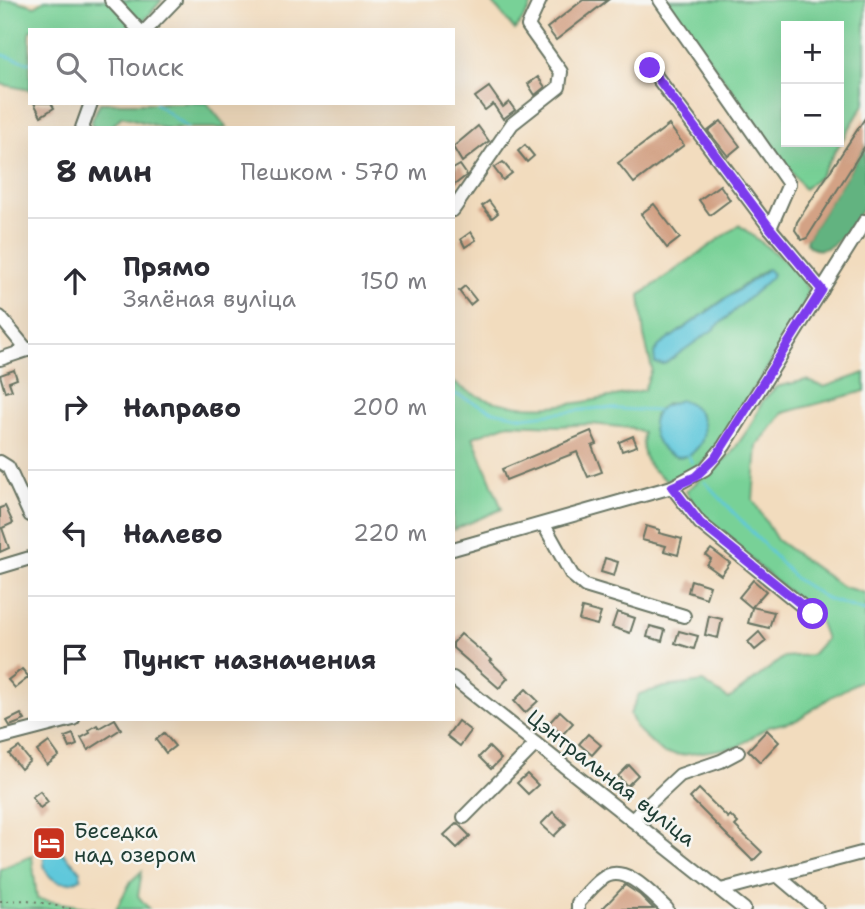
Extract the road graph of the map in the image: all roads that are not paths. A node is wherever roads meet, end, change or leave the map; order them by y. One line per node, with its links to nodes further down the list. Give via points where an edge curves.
1 (111, 0): 5 (street)
2 (175, 0): 6 (street)
3 (540, 0): 10 (street, via 528,26 561,72 559,87 512,124)
4 (660, 0): 12 (street, via 789,184)
5 (137, 28)
6 (148, 28)
7 (650, 68): 12 (street)
8 (89, 105): 9 (street)
9 (83, 126)
10 (455, 207)
11 (865, 221): 13 (street)
12 (770, 228): 13 (street)
13 (822, 290): 18 (street, via 715,458 695,477)
14 (0, 317): 15 (street)
15 (28, 350): 16 (street)
16 (0, 359)
17 (4, 465): 19 (street)
18 (672, 487): 20 (street); 24 (street, via 700,523)
19 (28, 512)
20 (544, 524): 21 (street); 25 (street, via 572,575 585,586)
21 (455, 548)
22 (28, 559): 23 (street)
23 (0, 567)
24 (813, 614)
25 (684, 615)
26 (455, 680): 29 (street, Цэнтральная вуліца)
27 (65, 721): 28 (street)
28 (0, 738)
29 (537, 744): 31 (street); 32 (street, Цэнтральная вуліца)
30 (738, 752): 32 (street, via 680,775)
31 (464, 817)
32 (632, 820): 35 (street, Цэнтральная вуліца)
33 (865, 852): 34 (street)
34 (778, 876): 35 (street); 40 (street)
35 (721, 891): 36 (street, Цэнтральная вуліца)
36 (729, 905): 39 (street, Цэнтральная вуліца)
37 (578, 909): 38 (street, via 578,903 604,876 614,874 633,878)
38 (667, 909)
39 (744, 909)
40 (817, 909)

